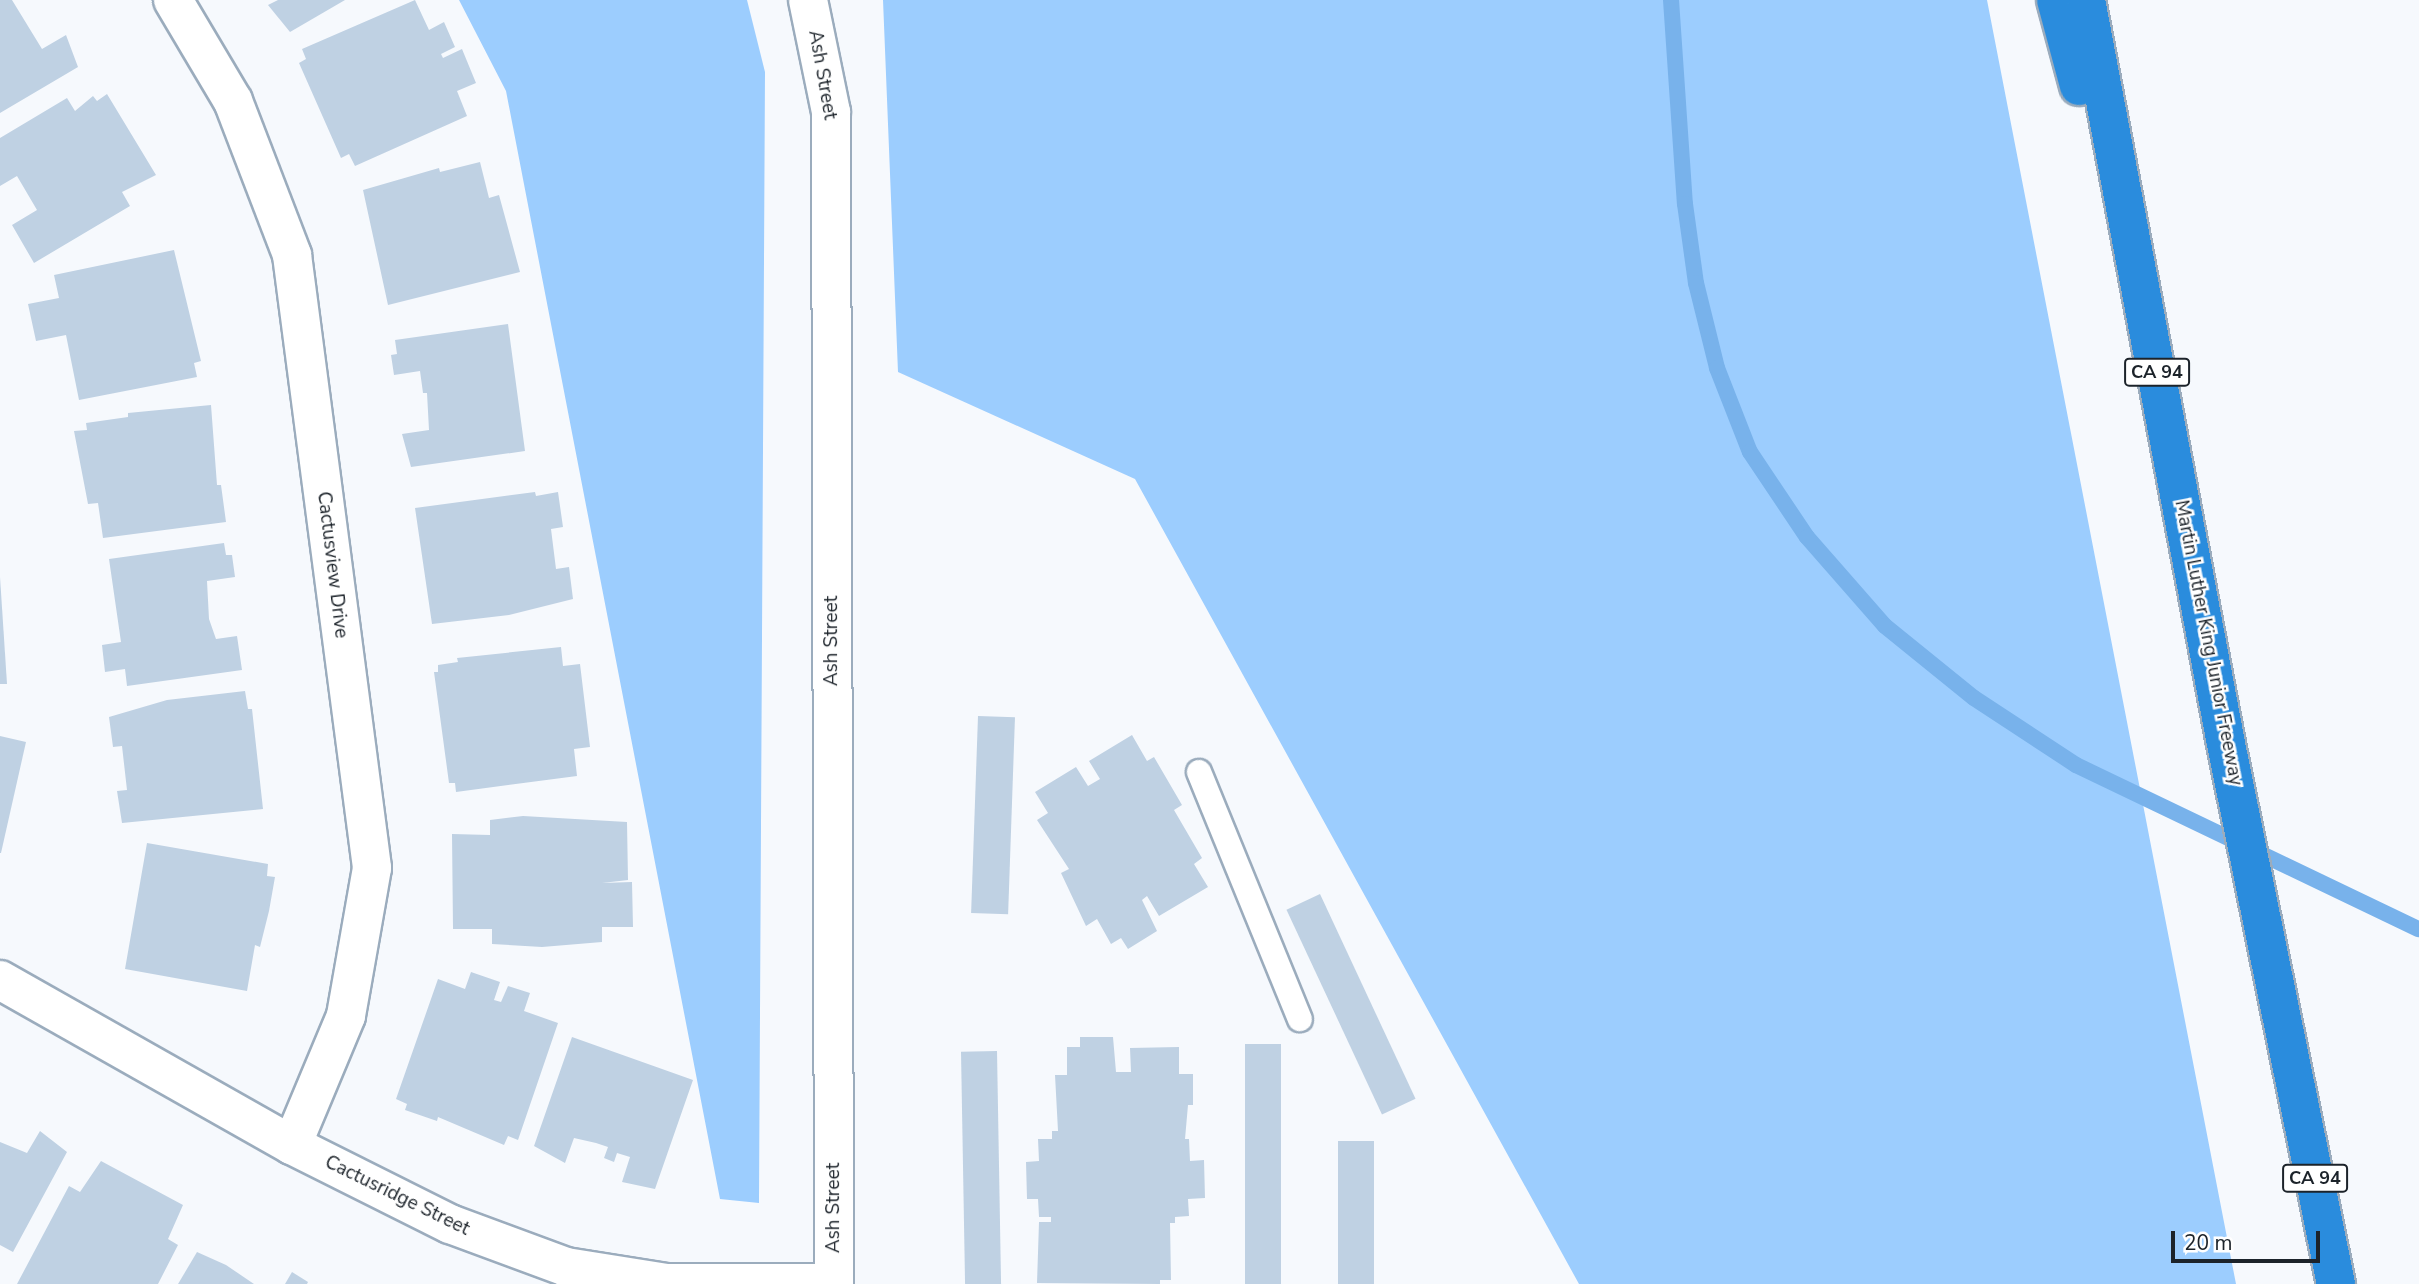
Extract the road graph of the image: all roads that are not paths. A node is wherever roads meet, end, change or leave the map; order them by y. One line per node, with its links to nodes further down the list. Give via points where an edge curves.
1 (173, 0): 9 (street, Cactusview Drive, via 233,101 292,255 372,868 346,1016)
2 (808, 0): 10 (street, Ash Street, via 831,111)
3 (2056, 0): 5 (highway)
4 (2086, 0): 5 (highway, Martin Luther King Junior Freeway / CA 94)
5 (2164, 409): 11 (highway, Martin Luther King Junior Freeway / CA 94, via 2226,744)
6 (1199, 772): 8 (lane)
7 (0, 980): 9 (street, Cactusridge Street)
8 (1300, 1019)
9 (292, 1145): 10 (street, Cactusridge Street, via 450,1224 566,1267 667,1283)
10 (834, 1283)
11 (2336, 1284)

